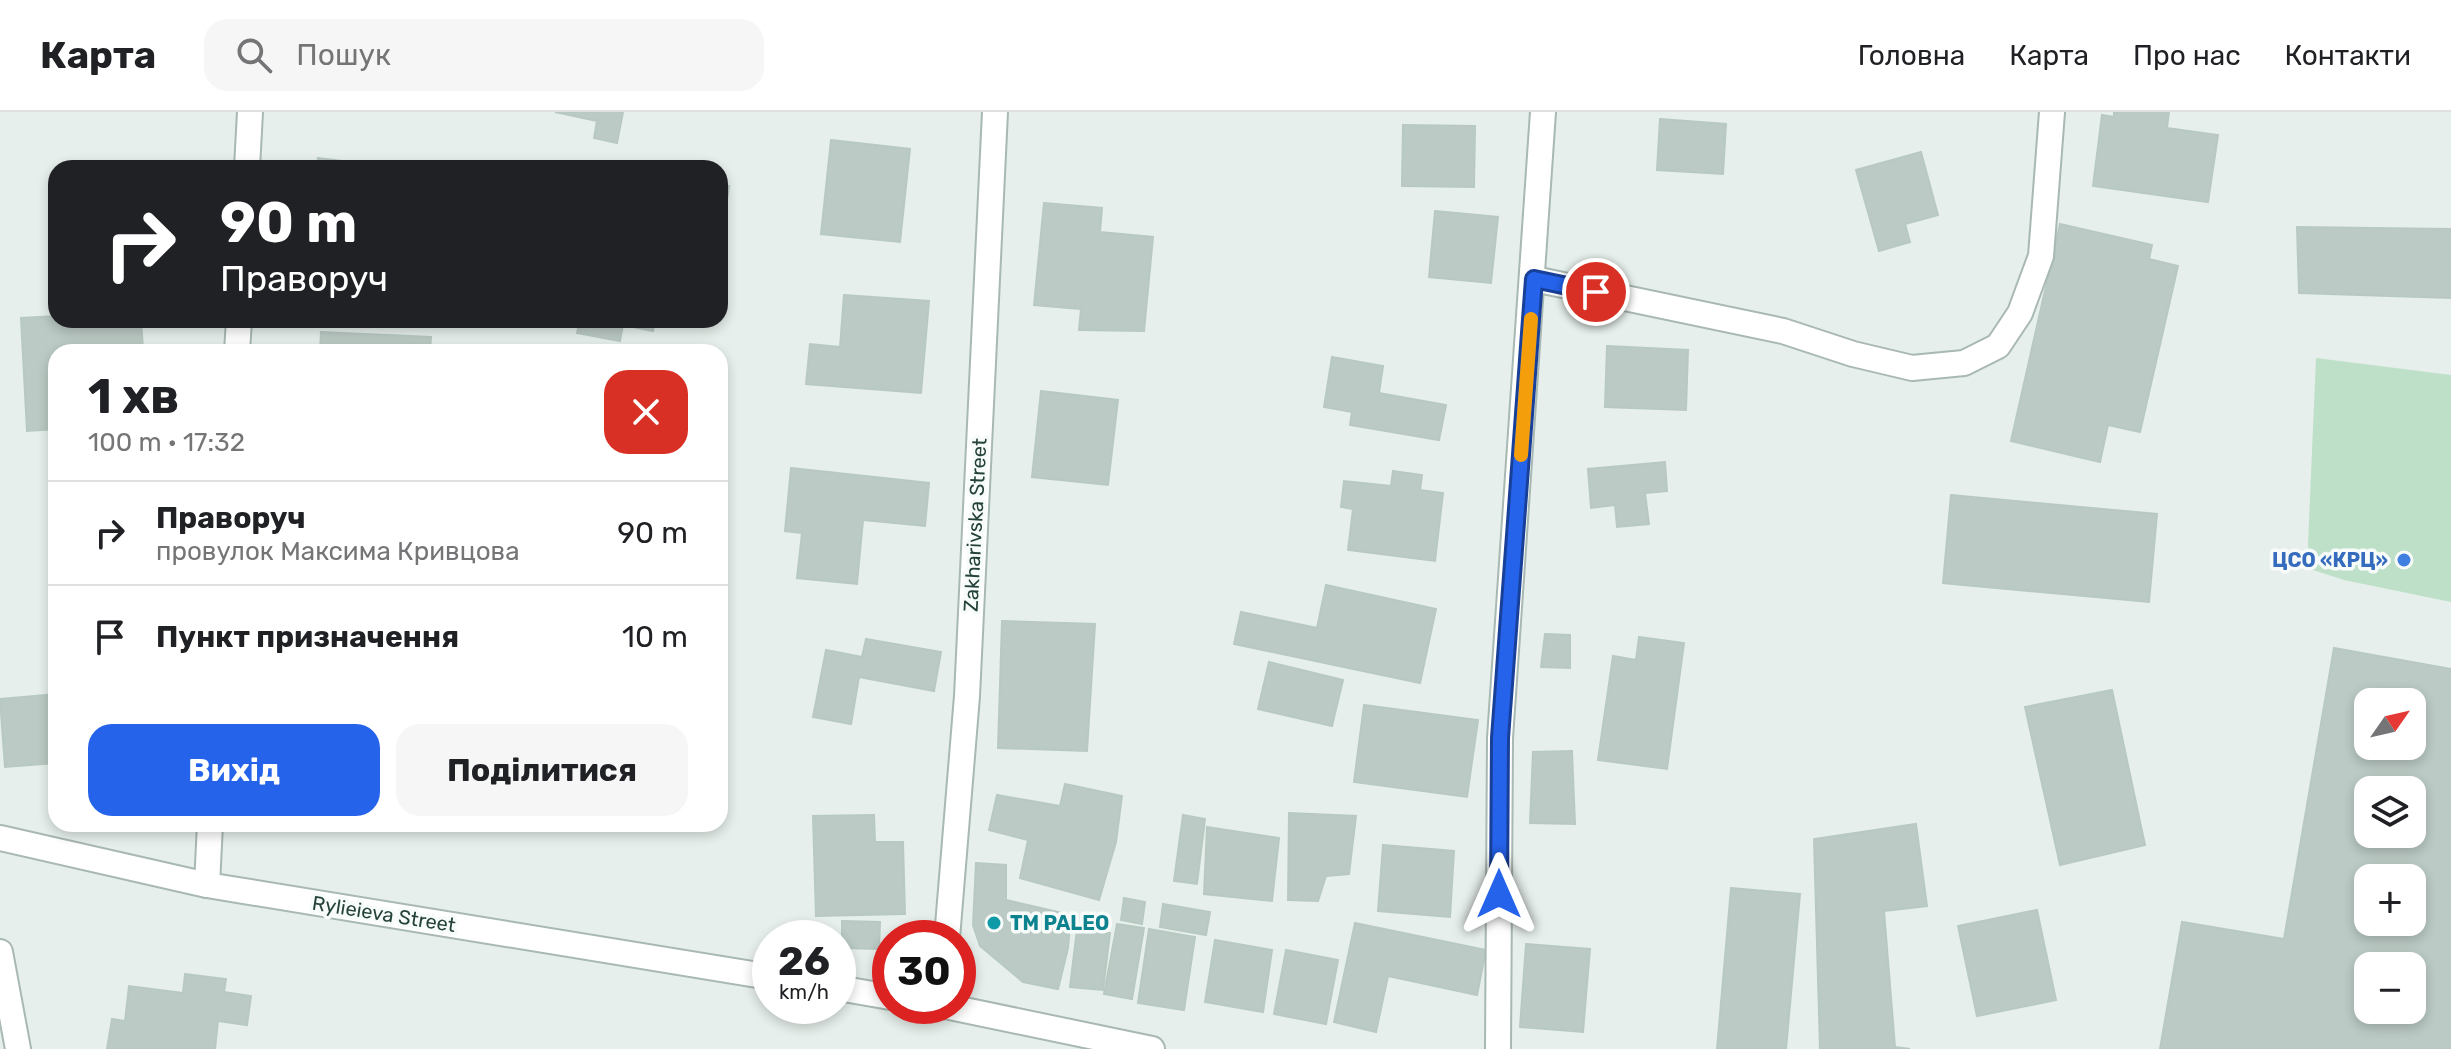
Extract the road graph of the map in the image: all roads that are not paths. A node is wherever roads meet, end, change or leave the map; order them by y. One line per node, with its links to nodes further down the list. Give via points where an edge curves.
1 (250, 112): 5 (street)
2 (1543, 112): 6 (street)
3 (2052, 112): 6 (street, via 2041,256 2020,313 1998,346 1964,363 1912,368 1783,331)
4 (991, 113): 10 (street, Zakharivska Street, via 967,696)
5 (247, 160)
6 (1534, 279): 16 (street, via 1500,738)
7 (210, 832): 9 (street)
8 (0, 838): 9 (street, Rylieieva Street)
9 (207, 885): 12 (street, Rylieieva Street)
10 (948, 920)
11 (0, 952): 14 (street)
12 (752, 974)
13 (976, 1012): 15 (street)
14 (18, 1049)
15 (1152, 1049)
16 (1498, 1049)

